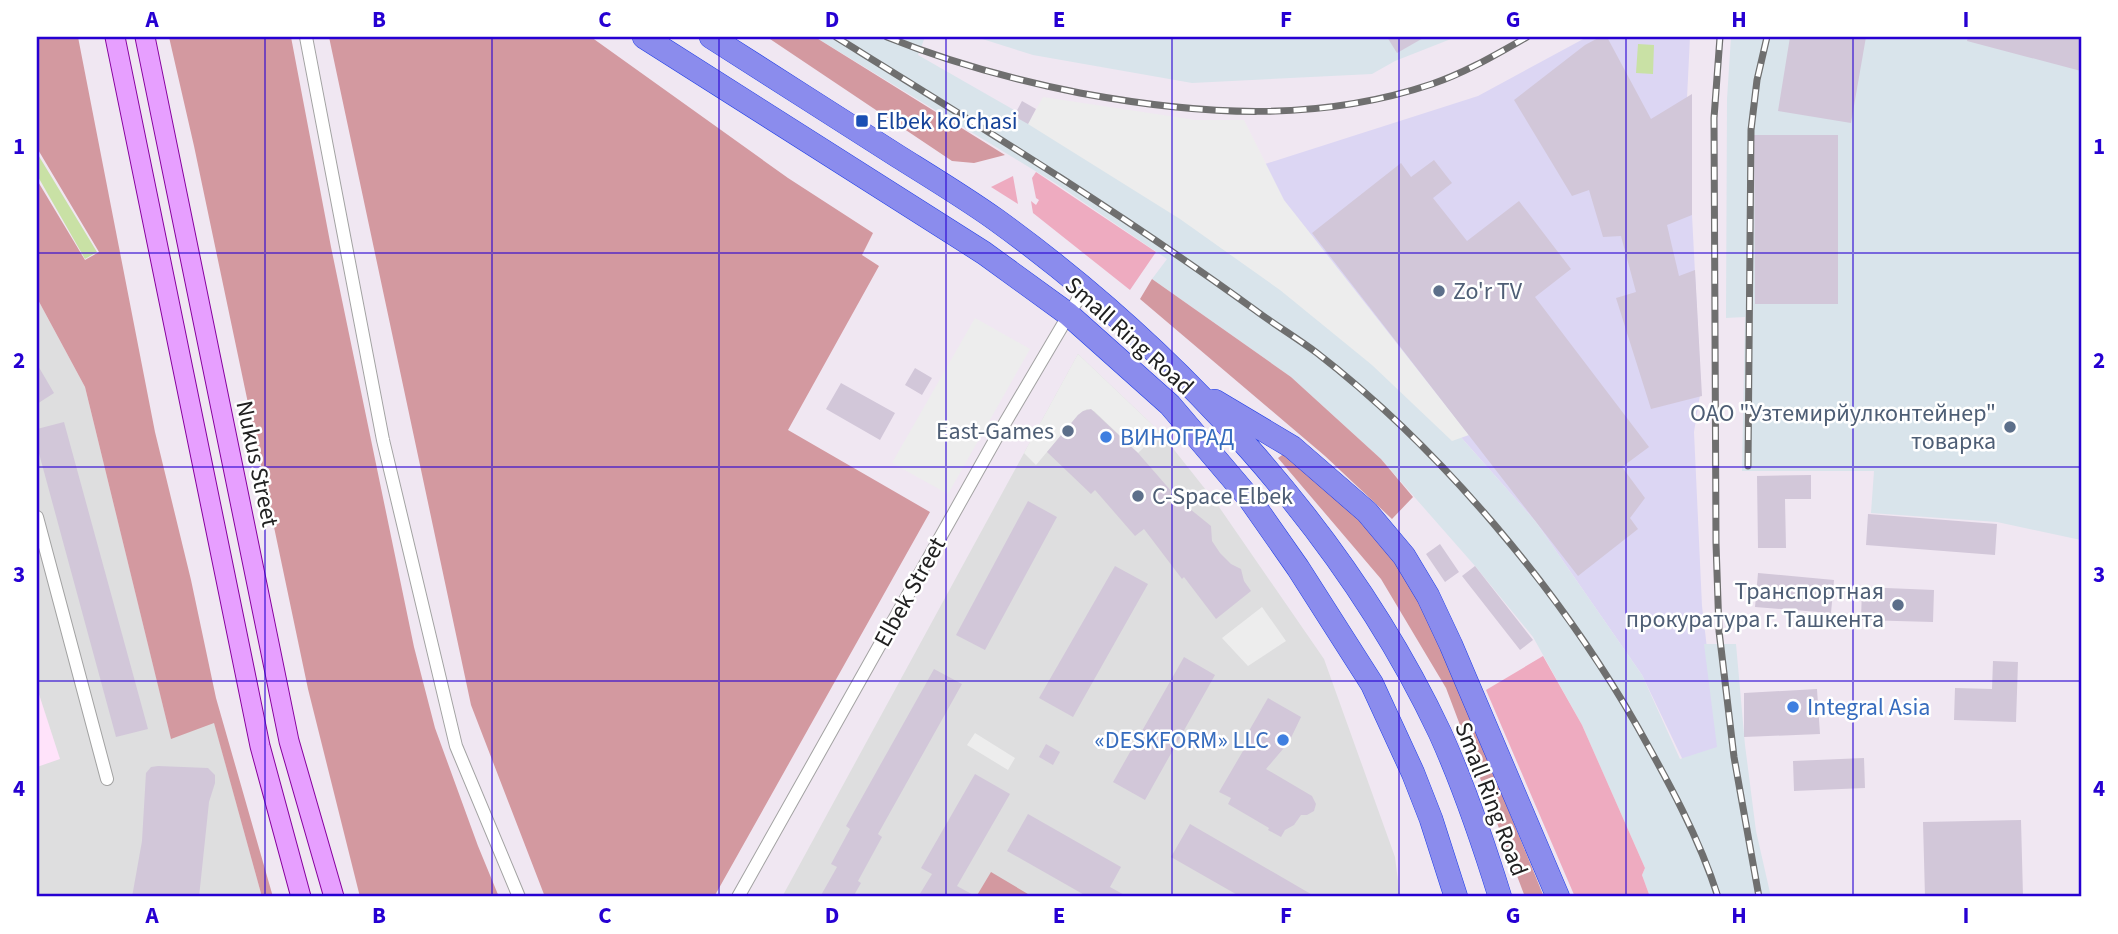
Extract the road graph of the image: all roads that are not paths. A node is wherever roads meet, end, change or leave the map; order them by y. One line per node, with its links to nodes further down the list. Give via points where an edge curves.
1 (116, 37): 7 (main road)
2 (145, 37): 6 (main road, Nukus Street)
3 (306, 37): 16 (street, via 383,440 456,746)
4 (644, 37): 9 (highway, Small Ring Road, via 929,216)
5 (711, 37): 8 (highway, Small Ring Road, via 992,217)
6 (179, 211): 7 (main road, via 166,223); 15 (main road, Nukus Street, via 289,741)
7 (152, 217): 14 (main road, via 260,746)
8 (1084, 289): 9 (street, Elbek Street); 10 (highway, Small Ring Road)
9 (1068, 314): 17 (street, Elbek Street); 18 (highway, Small Ring Road, via 1170,405 1249,498 1298,568 1372,684 1394,728 1431,819)
10 (1185, 383): 19 (highway, Small Ring Road, via 1281,484 1393,647 1440,735); 20 (highway, via 1292,447 1367,512 1404,556 1451,645)
11 (37, 517): 12 (street)
12 (40, 534): 13 (street)
13 (107, 779)
14 (301, 897)
15 (334, 897)
16 (519, 897)
17 (738, 897)
18 (1455, 897)
19 (1500, 897)
20 (1558, 897)

